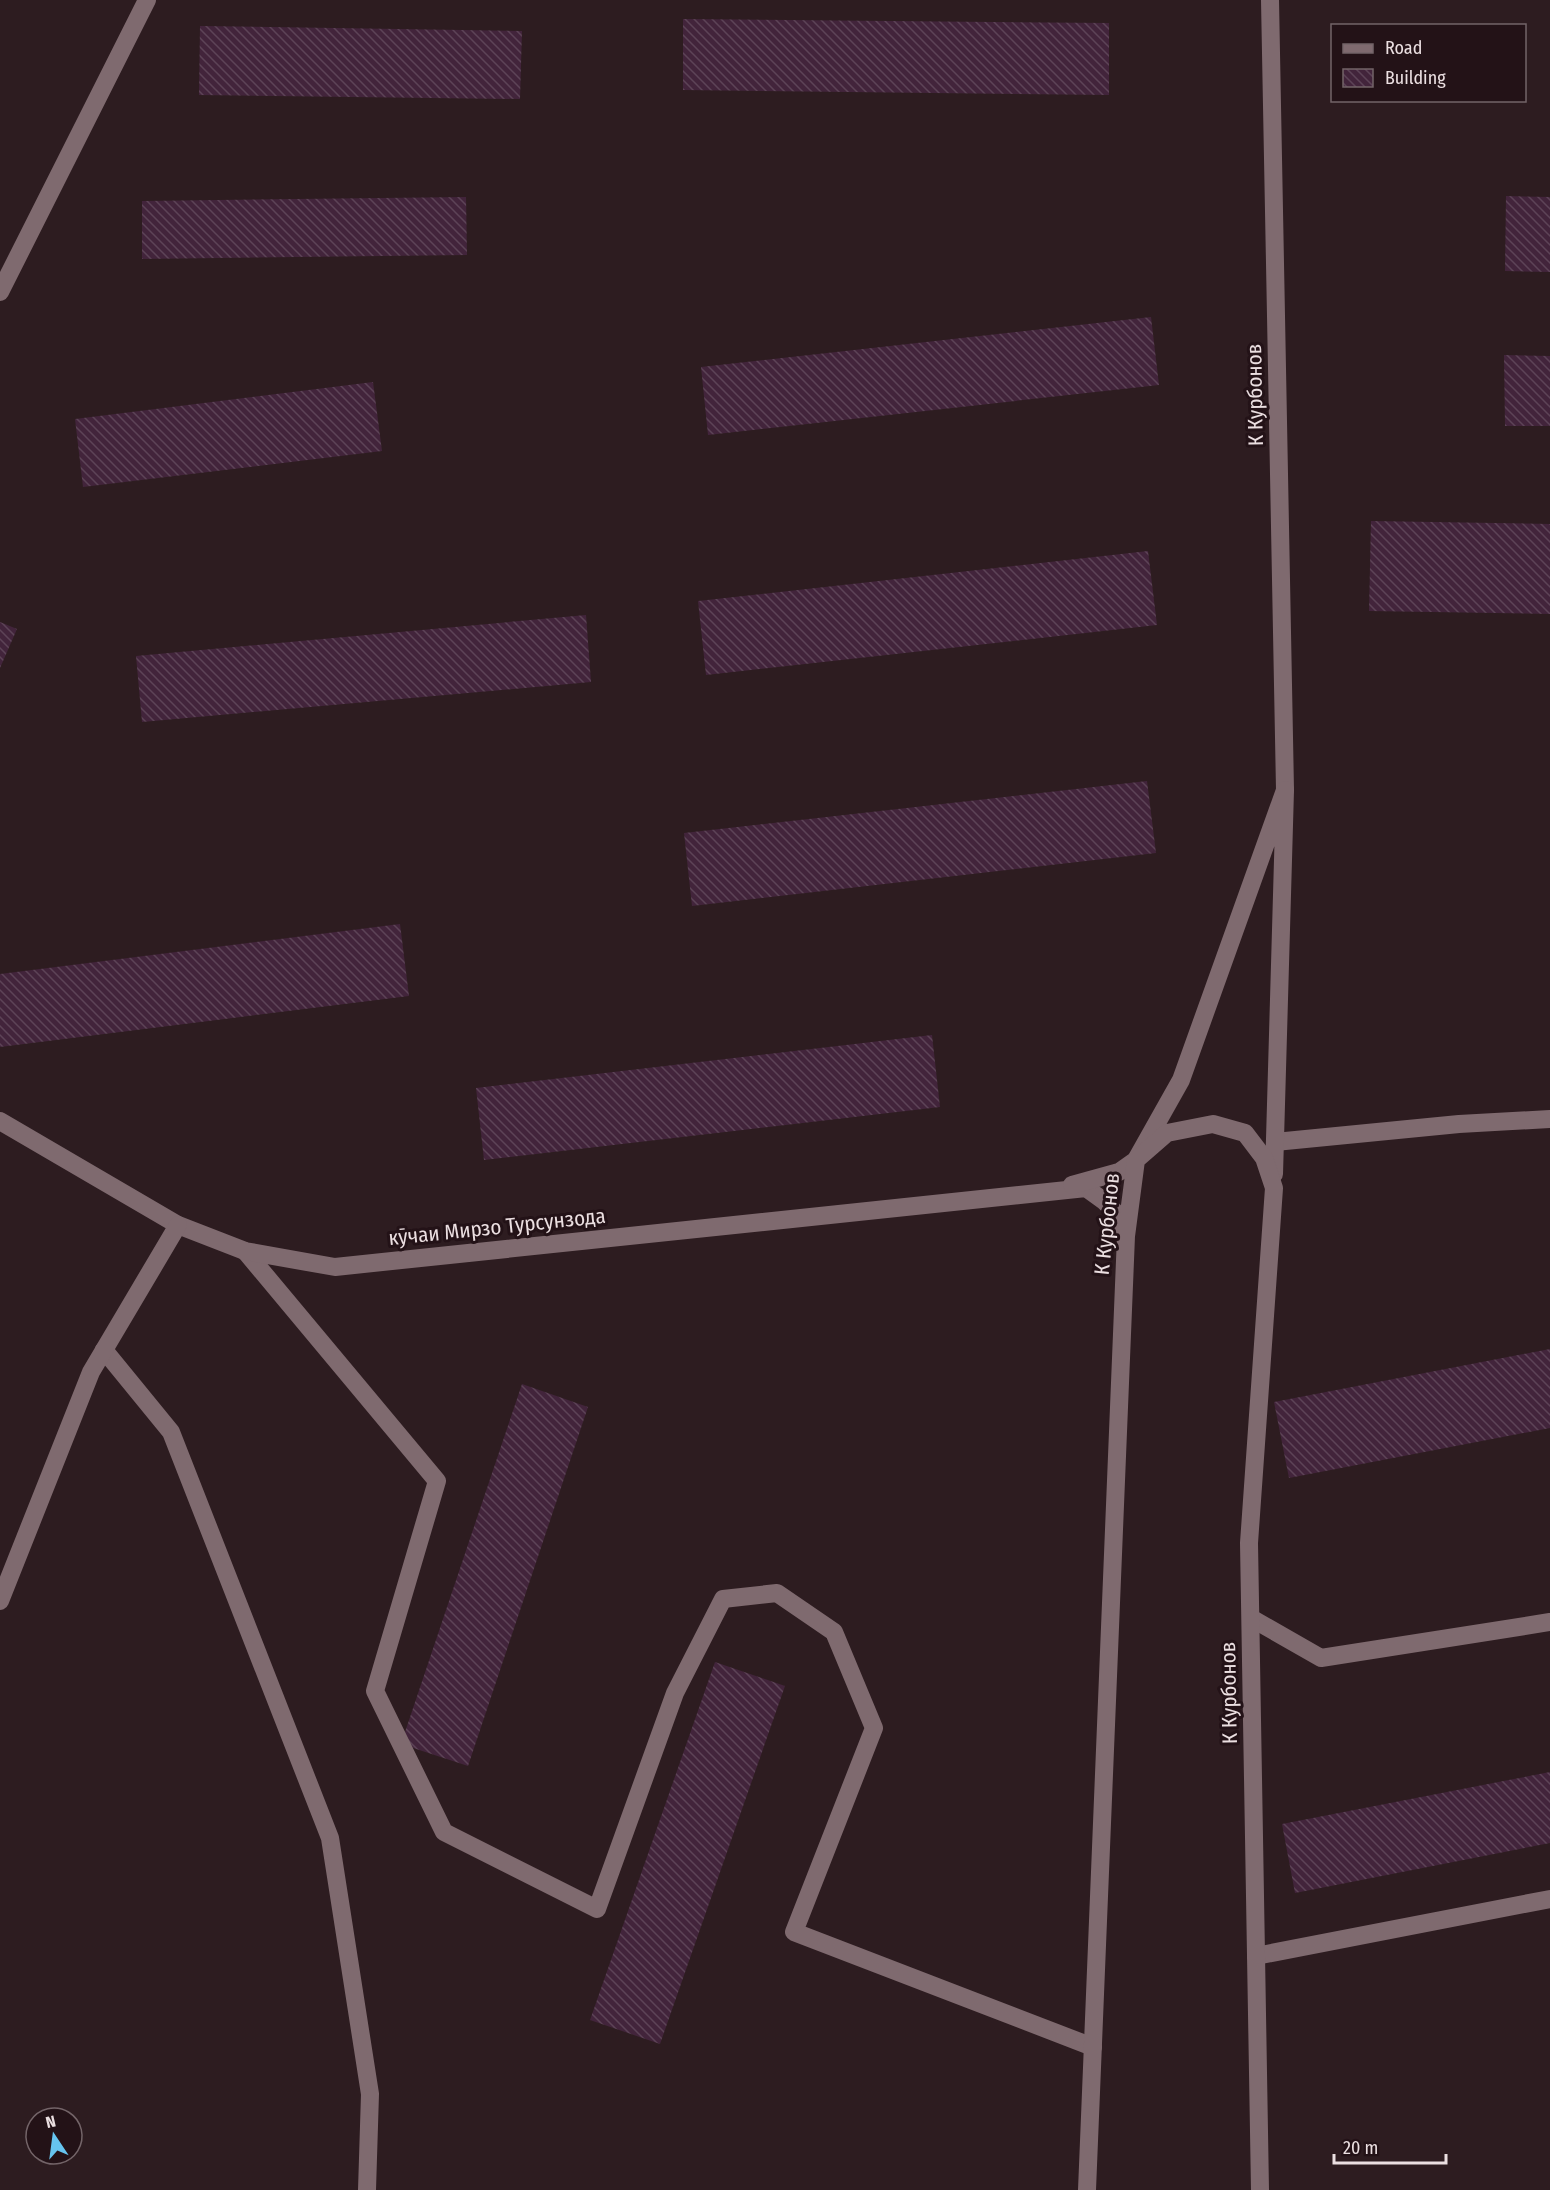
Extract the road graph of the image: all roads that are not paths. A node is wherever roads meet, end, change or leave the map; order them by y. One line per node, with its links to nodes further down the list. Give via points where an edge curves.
1 (147, 0): 3 (street)
2 (1270, 0): 4 (street, К Курбонов)
3 (0, 292)
4 (1285, 790): 7 (street, К Курбонов); 8 (street, via 1181,1080)
5 (1550, 1119): 7 (street)
6 (0, 1121): 11 (street, кӯчаи Мирзо Турсунзода)
7 (1275, 1142): 9 (street, К Курбонов)
8 (1136, 1160): 9 (street, К Курбонов, via 1167,1133 1213,1124 1245,1133 1264,1158); 10 (street, via 1119,1172 1094,1180); 12 (street, К Курбонов)
9 (1274, 1188): 16 (street, К Курбонов, via 1249,1543)
10 (1032, 1193): 12 (street, via 1086,1188 1117,1214); 13 (street, кӯчаи Мирзо Турсунзода, via 335,1267)
11 (178, 1225): 13 (street, кӯчаи Мирзо Турсунзода); 14 (street)
12 (1126, 1236): 20 (street, К Курбонов)
13 (245, 1251): 20 (street, via 437,1481 375,1691 444,1832 597,1910 675,1693 723,1599 777,1593 834,1632 874,1728 794,1932)
14 (104, 1350): 15 (street, via 91,1372); 21 (street, via 171,1431 330,1838 370,2094)
15 (0, 1601)
16 (1251, 1618): 17 (street, via 1321,1658); 19 (street, К Курбонов)
17 (1550, 1622)
18 (1550, 1899): 19 (street)
19 (1256, 1956): 23 (street, К Курбонов)
20 (1093, 2047): 22 (street, К Курбонов)
21 (367, 2190)
22 (1088, 2190)
23 (1260, 2190)

